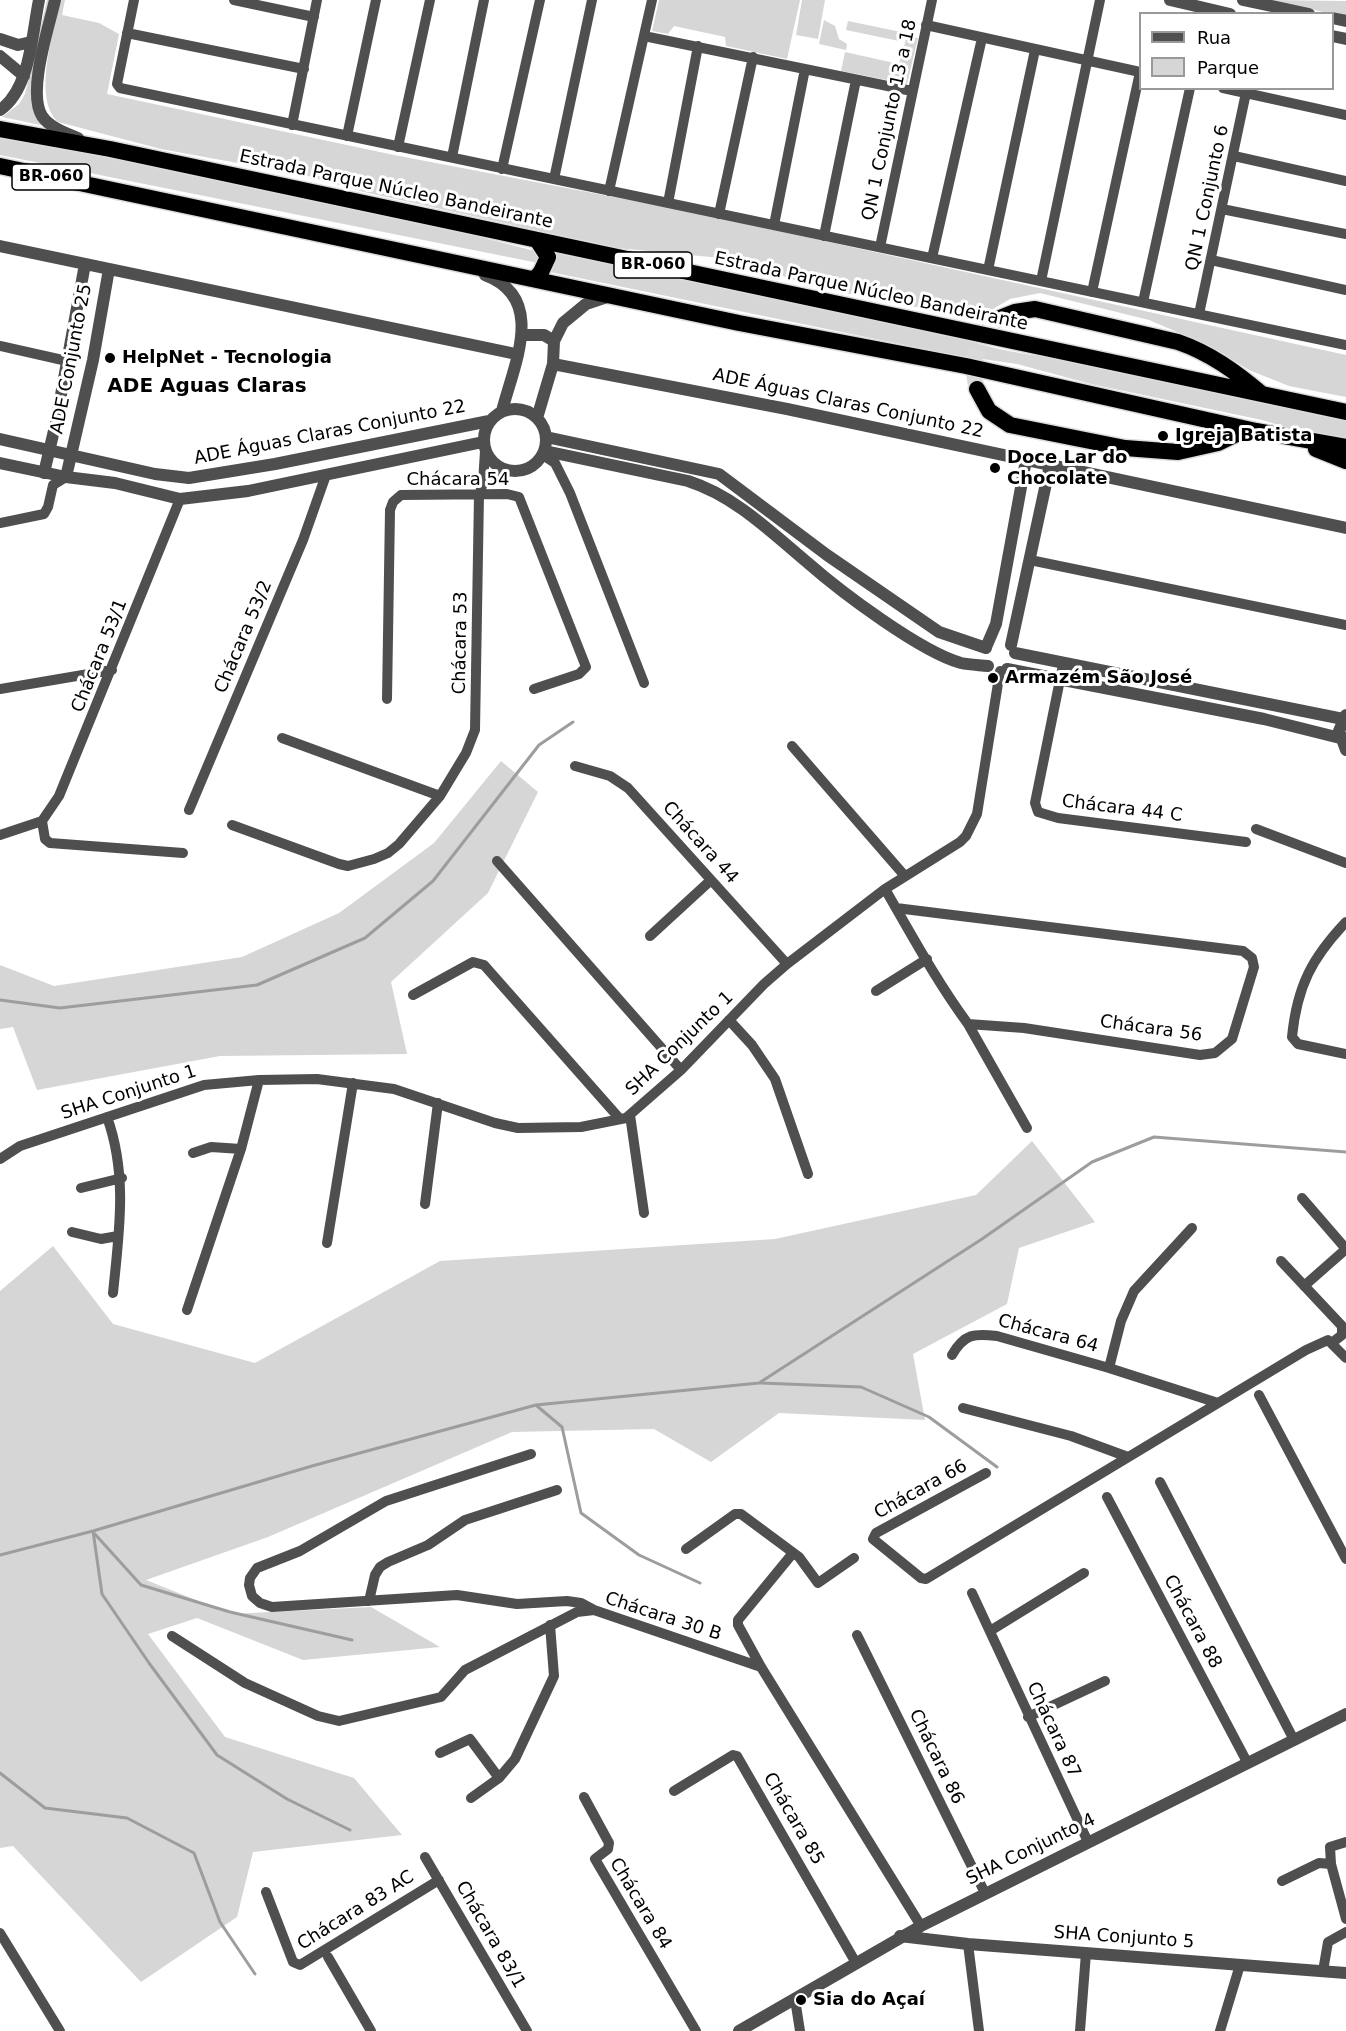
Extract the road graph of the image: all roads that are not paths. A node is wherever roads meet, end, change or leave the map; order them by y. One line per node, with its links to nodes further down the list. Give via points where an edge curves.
1 (39, 0): 24 (street)
2 (55, 0): 45 (street, via 38,82 37,106 54,127)
3 (134, 0): 20 (street)
4 (234, 0): 18 (street)
5 (317, 0): 18 (street)
6 (376, 0): 43 (street)
7 (430, 0): 44 (street)
8 (484, 0): 47 (street)
9 (540, 0): 49 (street)
10 (592, 0): 51 (street)
11 (652, 0): 21 (street)
12 (932, 0): 19 (street, QN 1 Conjunto 13 a 18)
13 (1100, 0): 29 (street)
14 (1170, 0): 16 (street)
15 (1243, 0): 17 (street)
16 (1221, 12)
17 (1300, 12)
18 (314, 17): 30 (street)
19 (926, 25): 22 (street); 37 (street, QN 1 Conjunto 13 a 18)
20 (127, 33): 30 (street); 41 (street, via 118,87)
21 (644, 36): 25 (street); 54 (street)
22 (982, 38): 26 (street); 65 (street)
23 (0, 39): 24 (street, via 18,45)
24 (31, 42): 33 (street)
25 (698, 46): 28 (street); 55 (street)
26 (1035, 50): 29 (street); 69 (street)
27 (0, 56): 33 (street)
28 (753, 57): 31 (street); 57 (street)
29 (1086, 60): 32 (street); 71 (street)
30 (304, 69): 41 (street)
31 (805, 69): 35 (street); 58 (street)
32 (1139, 72)
33 (24, 76): 39 (street, via 20,90)
34 (1139, 77): 75 (street)
35 (856, 80): 37 (street); 60 (street)
36 (1190, 90): 77 (street)
37 (912, 91): 63 (street, QN 1 Conjunto 13 a 18)
38 (1247, 91): 40 (street); 46 (street, QN 1 Conjunto 6)
39 (0, 110)
40 (1346, 115)
41 (292, 125): 43 (street)
42 (0, 129): 45 (highway, Estrada Parque Núcleo Bandeirante / BR-060)
43 (347, 136): 44 (street)
44 (398, 147): 47 (street)
45 (110, 149): 61 (highway, Estrada Parque Núcleo Bandeirante / BR-060)
46 (1234, 156): 53 (street); 56 (street, QN 1 Conjunto 6)
47 (452, 158): 49 (street)
48 (0, 166): 50 (highway, BR-060)
49 (502, 168): 51 (street)
50 (39, 174): 52 (highway); 64 (highway, BR-060)
51 (554, 179): 54 (street)
52 (0, 180)
53 (1346, 181)
54 (609, 191): 55 (street)
55 (668, 203): 57 (street)
56 (1222, 209): 59 (street); 66 (street, QN 1 Conjunto 6)
57 (719, 214): 58 (street)
58 (774, 225): 60 (street)
59 (1346, 234)
60 (824, 236): 63 (street)
61 (537, 240): 70 (highway, via 548,257); 88 (highway, Estrada Parque Núcleo Bandeirante / BR-060)
62 (0, 246): 67 (street)
63 (880, 247): 65 (street)
64 (439, 258): 70 (highway, BR-060); 80 (street, via 501,281 519,304)
65 (932, 258): 69 (street)
66 (1211, 260): 74 (street); 78 (street, QN 1 Conjunto 6)
67 (85, 264): 68 (street); 72 (street, ADE Conjunto 25)
68 (109, 269): 73 (street, ADE Conjunto 25); 84 (street)
69 (988, 270): 71 (street)
70 (535, 279): 76 (highway, BR-060)
71 (1041, 281): 75 (street)
72 (81, 282): 73 (street); 85 (street, ADE Conjunto 25)
73 (104, 290): 96 (street, ADE Conjunto 25)
74 (1346, 290)
75 (1092, 292): 77 (street)
76 (612, 295): 81 (street, via 572,313); 97 (highway, BR-060, via 966,366)
77 (1143, 302): 78 (street)
78 (1199, 314): 82 (street)
79 (1000, 318): 88 (highway, via 1023,310 1042,310 1178,342 1237,372)
80 (522, 335): 81 (street, via 544,335); 84 (street)
81 (554, 341): 86 (street)
82 (1346, 345)
83 (0, 346): 85 (street)
84 (516, 354): 91 (street)
85 (67, 361): 95 (street, ADE Conjunto 25)
86 (553, 364): 93 (street); 106 (street, ADE Águas Claras Conjunto 22)
87 (977, 389): 97 (highway, via 989,411 1010,425 1125,448 1178,452 1218,443)
88 (1263, 394): 90 (highway, Estrada Parque Núcleo Bandeirante / BR-060)
89 (1346, 400): 90 (highway)
90 (1305, 403): 92 (highway, Estrada Parque Núcleo Bandeirante / BR-060)
91 (502, 411): 93 (street, via 514,408); 94 (street)
92 (1346, 412)
93 (537, 418): 98 (street)
94 (489, 421): 101 (street); 112 (street, ADE Águas Claras Conjunto 22, via 213,475 189,478)
95 (56, 422): 96 (street, via 62,431 74,432); 103 (street, ADE Conjunto 25)
96 (78, 428): 105 (street, ADE Conjunto 25)
97 (1247, 429): 99 (highway, BR-060)
98 (546, 437): 104 (street); 113 (street)
99 (1298, 438): 102 (highway, BR-060); 107 (highway)
100 (0, 439): 103 (street, ADE Águas Claras Conjunto 22)
101 (484, 446): 110 (street, via 490,460); 114 (street); 116 (street, Chácara 53)
102 (1346, 447)
103 (48, 450): 105 (street, ADE Águas Claras Conjunto 22); 111 (street, ADE Conjunto 25)
104 (544, 453): 110 (street, via 529,468); 118 (street); 137 (street, via 555,463 570,493)
105 (71, 456): 112 (street, ADE Águas Claras Conjunto 22); 115 (street, ADE Conjunto 25)
106 (1026, 460): 109 (street, ADE Águas Claras Conjunto 22); 119 (street)
107 (1346, 461)
108 (0, 463): 111 (street)
109 (1050, 465): 121 (street); 125 (street, ADE Águas Claras Conjunto 22)
110 (510, 471): 116 (street)
111 (44, 472): 115 (street); 117 (street)
112 (155, 474): 120 (street)
113 (719, 474): 118 (street); 130 (street, via 939,633)
114 (326, 476): 123 (street); 151 (street, Chácara 53/2, via 303,540)
115 (66, 477): 117 (street); 120 (street, via 115,483)
116 (483, 483): 122 (street, Chácara 53)
117 (53, 485): 124 (street, via 44,514)
118 (710, 488): 133 (street, via 759,521 814,569 911,637 962,663)
119 (1022, 488): 121 (street, via 1036,480); 127 (street)
120 (151, 493): 123 (street)
121 (1043, 493): 126 (street)
122 (479, 495): 140 (street, Chácara 54, via 519,497 586,667 579,674); 141 (street, Chácara 54, via 401,495 393,502); 150 (street, Chácara 53, via 475,730)
123 (180, 499): 134 (street, Chácara 53/1)
124 (0, 523)
125 (1346, 528)
126 (1030, 560): 128 (street); 129 (street)
127 (996, 624): 129 (street, via 1005,631); 130 (street)
128 (1346, 625)
129 (1014, 630): 131 (street)
130 (987, 646): 131 (street, via 996,640); 133 (street, via 984,657)
131 (1013, 649): 132 (street); 133 (street, via 1014,663)
132 (1063, 665): 135 (street); 136 (street, Chácara 44 C)
133 (998, 669): 136 (street); 160 (street, SHA Conjunto 1, via 977,814 960,842)
134 (112, 670): 139 (street); 152 (street, Chácara 53/1, via 59,796)
135 (1102, 672): 138 (street); 142 (street)
136 (1061, 681): 138 (street); 156 (street, Chácara 44 C, via 1035,803 1038,812 1058,818)
137 (644, 683)
138 (1100, 688): 144 (street)
139 (0, 689)
140 (534, 689)
141 (387, 699)
142 (1268, 703): 143 (street); 144 (street)
143 (1345, 717): 146 (street)
144 (1264, 719): 146 (street)
145 (282, 738): 150 (street)
146 (1340, 738): 148 (street)
147 (792, 746): 160 (street)
148 (1346, 750)
149 (575, 766): 161 (street, Chácara 44, via 619,781)
150 (440, 796): 153 (street, Chácara 53, via 388,853 357,865 339,864)
151 (189, 810)
152 (42, 821): 155 (street); 157 (street, via 45,839 50,843)
153 (232, 825)
154 (1256, 829): 159 (street)
155 (0, 835)
156 (1246, 842)
157 (183, 853)
158 (497, 861): 173 (street)
159 (1346, 863)
160 (904, 875): 162 (street, SHA Conjunto 1)
161 (711, 880): 165 (street); 167 (street, Chácara 44)
162 (885, 889): 163 (street); 167 (street, SHA Conjunto 1)
163 (896, 908): 166 (street); 171 (street, Chácara 56, via 1243,951 1254,962 1232,1039 1215,1053 1200,1055 1024,1028)
164 (1346, 922): 172 (street, via 1319,953 1305,977 1292,1036 1298,1044)
165 (650, 936)
166 (927, 959): 168 (street); 171 (street)
167 (787, 964): 170 (street, SHA Conjunto 1)
168 (876, 992)
169 (413, 995): 178 (street, via 473,962 484,965)
170 (729, 1020): 173 (street, SHA Conjunto 1); 183 (street, via 775,1079)
171 (968, 1024): 179 (street)
172 (1346, 1054)
173 (681, 1070): 178 (street, SHA Conjunto 1)
174 (260, 1080): 175 (street, SHA Conjunto 1); 177 (street, SHA Conjunto 1, via 204,1084); 180 (street)
175 (353, 1083): 176 (street, SHA Conjunto 1, via 394,1089); 192 (street)
176 (438, 1103): 178 (street, SHA Conjunto 1, via 518,1128 581,1126); 187 (street)
177 (107, 1117): 182 (street, SHA Conjunto 1, via 20,1146); 184 (street, via 116,1140)
178 (625, 1117): 188 (street)
179 (1027, 1128)
180 (241, 1149): 181 (street, via 211,1147); 197 (street)
181 (193, 1154)
182 (0, 1159)
183 (808, 1174)
184 (122, 1178): 185 (street); 191 (street)
185 (81, 1188)
186 (1302, 1198): 193 (street)
187 (425, 1204)
188 (645, 1213)
189 (1192, 1228): 201 (street, via 1134,1291 1121,1321)
190 (72, 1232): 191 (street, via 101,1239)
191 (118, 1236): 196 (street)
192 (327, 1244)
193 (1346, 1249): 195 (street)
194 (1281, 1261): 195 (street)
195 (1304, 1286): 198 (street, via 1342,1326 1342,1335)
196 (113, 1293)
197 (187, 1310)
198 (1333, 1342): 200 (street); 203 (street, via 1326,1340 1306,1350)
199 (952, 1355): 201 (street, Chácara 64, via 959,1342 980,1334)
200 (1346, 1358)
201 (1109, 1368): 203 (street, Chácara 64)
202 (1259, 1395): 214 (street)
203 (1218, 1402): 206 (street)
204 (963, 1408): 206 (street, via 1071,1436)
205 (531, 1454): 217 (street, via 370,1508 300,1551 257,1568 250,1578 252,1596 272,1607)
206 (1128, 1457): 207 (street, Chácara 66, via 927,1577 921,1578 873,1537)
207 (986, 1473)
208 (1160, 1482): 227 (street)
209 (557, 1490): 217 (street, via 465,1520 428,1545 388,1562 375,1575)
210 (1107, 1497): 229 (street, Chácara 88)
211 (686, 1549): 212 (street, via 735,1514 741,1514)
212 (793, 1553): 213 (street, via 818,1583); 223 (street, via 737,1623)
213 (854, 1558)
214 (1346, 1559)
215 (1084, 1573): 220 (street)
216 (972, 1593): 220 (street, Chácara 87)
217 (369, 1601): 218 (street, via 466,1596 517,1604 567,1601)
218 (594, 1611): 219 (street, Chácara 30 B, via 577,1612); 223 (street, Chácara 30 B)
219 (550, 1625): 222 (street, Chácara 30 B, via 465,1670 441,1697 339,1721 318,1716 245,1683); 230 (street, via 554,1676 515,1759)
220 (990, 1631): 226 (street, Chácara 87)
221 (857, 1635): 241 (street, Chácara 86)
222 (172, 1636)
223 (761, 1667): 244 (street)
224 (1105, 1681): 226 (street)
225 (1346, 1714): 227 (street, SHA Conjunto 4)
226 (1028, 1717): 234 (street, Chácara 87)
227 (1294, 1740): 229 (street, SHA Conjunto 4)
228 (440, 1753): 230 (street, via 470,1738)
229 (1247, 1762): 234 (street, SHA Conjunto 4)
230 (499, 1778): 233 (street)
231 (674, 1791): 252 (street, Chácara 85, via 737,1756)
232 (584, 1797): 260 (street, Chácara 84, via 609,1846 594,1859)
233 (471, 1798)
234 (1088, 1842): 241 (street, SHA Conjunto 4)
235 (1346, 1842): 237 (street, via 1330,1846)
236 (425, 1857): 238 (street, Chácara 83/1)
237 (1331, 1864): 239 (street, via 1319,1863); 243 (street)
238 (439, 1880): 240 (street, Chácara 83 AC, via 300,1965 293,1962); 259 (street, Chácara 83/1)
239 (1282, 1881)
240 (266, 1892)
241 (985, 1893): 242 (street, SHA Conjunto 4)
242 (936, 1918): 244 (street, SHA Conjunto 4); 248 (street, via 932,1931)
243 (1346, 1919)
244 (921, 1926): 247 (street, SHA Conjunto 4)
245 (1346, 1932): 254 (street, via 1328,1942)
246 (0, 1933): 257 (street)
247 (900, 1936): 248 (street, SHA Conjunto 5); 252 (street, SHA Conjunto 4)
248 (936, 1941): 249 (street, SHA Conjunto 5)
249 (968, 1944): 250 (street, SHA Conjunto 5); 263 (street)
250 (1086, 1953): 253 (street, SHA Conjunto 5); 264 (street)
251 (328, 1957): 258 (street)
252 (856, 1963): 256 (street, SHA Conjunto 4)
253 (1240, 1965): 254 (street, SHA Conjunto 5); 265 (street)
254 (1323, 1971): 255 (street, SHA Conjunto 5)
255 (1346, 1973)
256 (795, 1999): 261 (street, SHA Conjunto 4); 262 (street)
257 (55, 2029)
258 (371, 2031)
259 (527, 2031)
260 (696, 2031)
261 (739, 2031)
262 (800, 2031)
263 (980, 2031)
264 (1080, 2031)
265 (1220, 2031)

